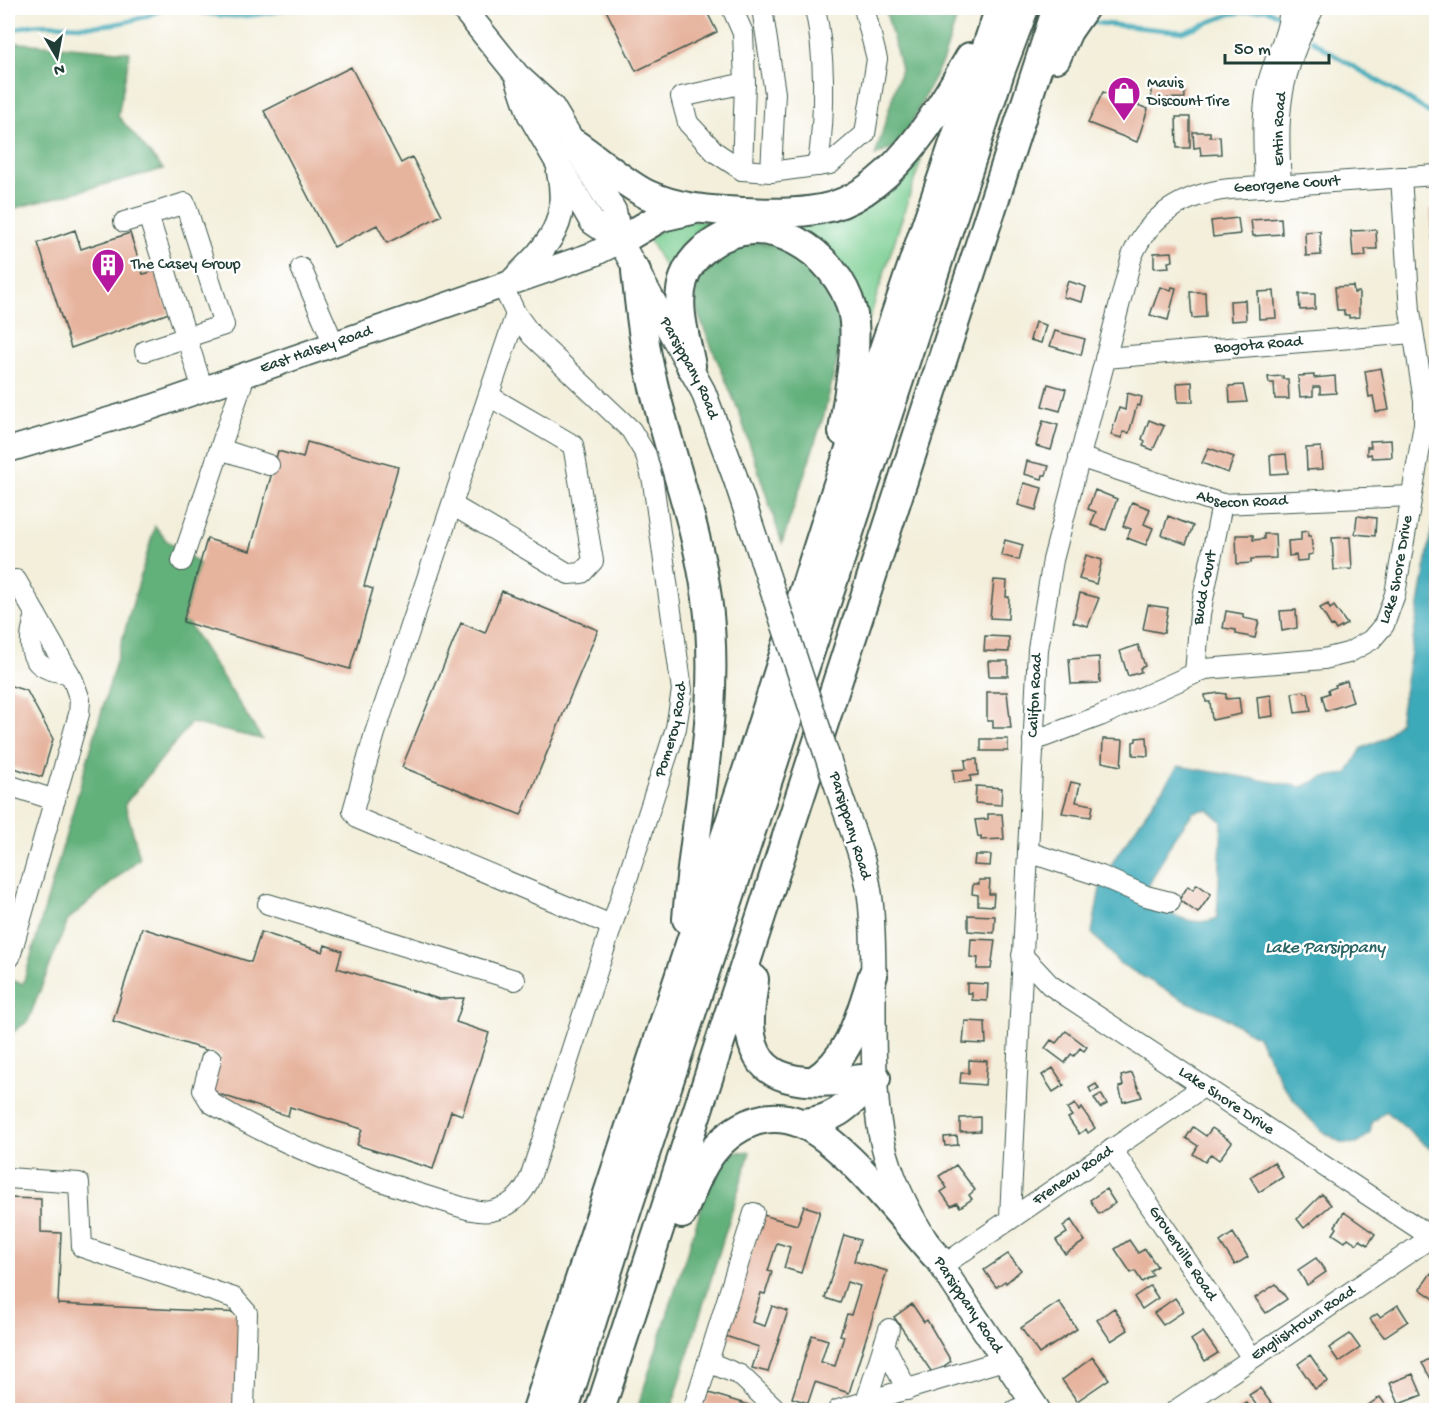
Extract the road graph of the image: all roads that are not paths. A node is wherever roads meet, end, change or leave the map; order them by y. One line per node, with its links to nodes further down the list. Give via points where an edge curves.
1 (463, 8): 12 (main road, Parsippany Road, via 517,75 552,107)
2 (732, 8): 11 (street, via 743,33)
3 (762, 8): 15 (street, via 775,93)
4 (815, 8): 13 (street, via 824,85)
5 (864, 8): 13 (street, via 877,59 865,134 830,164)
6 (1008, 8): 21 (highway, via 920,135 880,178 857,195 829,207 803,211); 42 (highway); 49 (highway, via 1000,72)
7 (1057, 8): 16 (highway)
8 (1084, 8): 16 (highway, via 1068,31)
9 (1289, 8): 19 (street, Entin Road, via 1288,25 1267,88 1263,133)
10 (1314, 8): 19 (street, Entin Road, via 1290,58 1282,90)
11 (745, 83): 14 (street); 14 (street, via 681,98 688,123 715,152)
12 (566, 152): 21 (highway, via 644,193); 24 (main road, Parsippany Road, via 614,211); 27 (main road, via 560,220 541,252)
13 (818, 166): 15 (street)
14 (742, 170): 15 (street)
15 (771, 172)
16 (1002, 174): 57 (highway)
17 (1437, 175): 18 (street)
18 (1401, 177): 19 (street, Georgene Court); 29 (street, Lake Shore Drive)
19 (1273, 187): 20 (street, Georgene Court, via 1212,191)
20 (1176, 204): 33 (street, Califon Road, via 1161,214 1137,244)
21 (692, 210): 24 (highway, via 661,217)
22 (148, 215): 23 (street); 30 (street); 30 (street, via 184,203 224,325)
23 (124, 222)
24 (620, 241): 26 (main road, Parsippany Road); 27 (main road, East Halsey Road)
25 (301, 268): 31 (street)
26 (636, 271): 34 (main road, Parsippany Road); 60 (highway, via 648,362 700,558 711,643 708,738 693,850)
27 (506, 284): 28 (street, Pomeroy Road); 31 (main road, East Halsey Road)
28 (516, 314): 37 (street); 56 (street, Pomeroy Road, via 532,336 631,430 646,454 653,482 680,672 681,709)
29 (1413, 333): 33 (street, Bogota Road); 43 (street, Lake Shore Drive, via 1424,424)
30 (186, 338): 32 (street); 36 (street)
31 (334, 344): 35 (main road, East Halsey Road)
32 (145, 351)
33 (1105, 358): 40 (street, Califon Road)
34 (691, 366): 42 (highway, via 680,296 687,269 702,250 731,234 759,231 780,234 813,251 839,278 853,313); 49 (main road, Parsippany Road, bridge, via 735,477)
35 (245, 375): 36 (main road, East Halsey Road); 38 (street)
36 (203, 390): 39 (main road, East Halsey Road)
37 (489, 396): 45 (street); 45 (street, via 573,446 593,561 582,573 569,574)
38 (220, 449): 41 (street); 46 (street)
39 (8, 450)
40 (1079, 457): 44 (street, Absecon Road); 50 (street, Califon Road, via 1045,596)
41 (269, 465)
42 (837, 487): 60 (highway)
43 (1411, 496): 44 (street, Absecon Road); 48 (street, Lake Shore Drive, via 1395,594 1384,625 1371,640 1348,653 1324,659 1224,666)
44 (1222, 504): 48 (street, Budd Court, via 1200,614)
45 (452, 505): 56 (street, via 353,811 359,819)
46 (182, 561)
47 (16, 580): 52 (street, via 80,700)
48 (1195, 673): 50 (street, Lake Shore Drive)
49 (801, 678): 61 (main road, Parsippany Road, bridge, via 868,885); 82 (highway)
50 (1033, 741): 53 (street, Califon Road)
51 (8, 785): 52 (street)
52 (54, 800): 59 (street)
53 (1028, 852): 54 (street); 58 (street, Califon Road)
54 (1170, 902)
55 (268, 904): 62 (street)
56 (611, 925): 63 (street, Pomeroy Road, via 525,1190 509,1205 489,1212 401,1188 229,1114 211,1103 203,1090)
57 (758, 929): 65 (highway, via 752,1043 774,1073 792,1080); 83 (highway)
58 (1022, 955): 66 (street, Lake Shore Drive, via 1050,985); 71 (street, Califon Road)
59 (8, 956)
60 (684, 964): 81 (highway)
61 (873, 975): 64 (main road, Parsippany Road); 65 (highway, via 841,1058)
62 (515, 980)
63 (211, 1060)
64 (876, 1078): 65 (highway); 67 (highway, via 837,1114 815,1123); 73 (main road, Parsippany Road, via 879,1124 894,1179)
65 (814, 1081)
66 (1203, 1087): 68 (street, Freneau Road); 72 (street, Lake Shore Drive)
67 (801, 1123): 73 (highway, via 837,1149 875,1186); 83 (highway, via 769,1118 745,1124 722,1141 700,1171)
68 (1112, 1149): 71 (street, Freneau Road); 74 (street, Groverville Road)
69 (8, 1178): 80 (street, via 79,1183 82,1247 241,1303 247,1313)
70 (754, 1213): 76 (street)
71 (1010, 1217): 73 (street, Freneau Road)
72 (1434, 1238): 74 (street, Englishtown Road)
73 (939, 1261): 75 (main road, Parsippany Road)
74 (1252, 1358): 87 (street, Englishtown Road)
75 (1004, 1360): 77 (street); 79 (main road, Parsippany Road)
76 (708, 1362): 84 (street); 85 (street, via 740,1375)
77 (907, 1390): 78 (street); 78 (street, via 887,1336)
78 (866, 1402): 86 (street)
79 (1029, 1408)
80 (244, 1410)
81 (537, 1410)
82 (564, 1410)
83 (601, 1410)
84 (693, 1410)
85 (777, 1410)
86 (838, 1410)
87 (1176, 1410)

